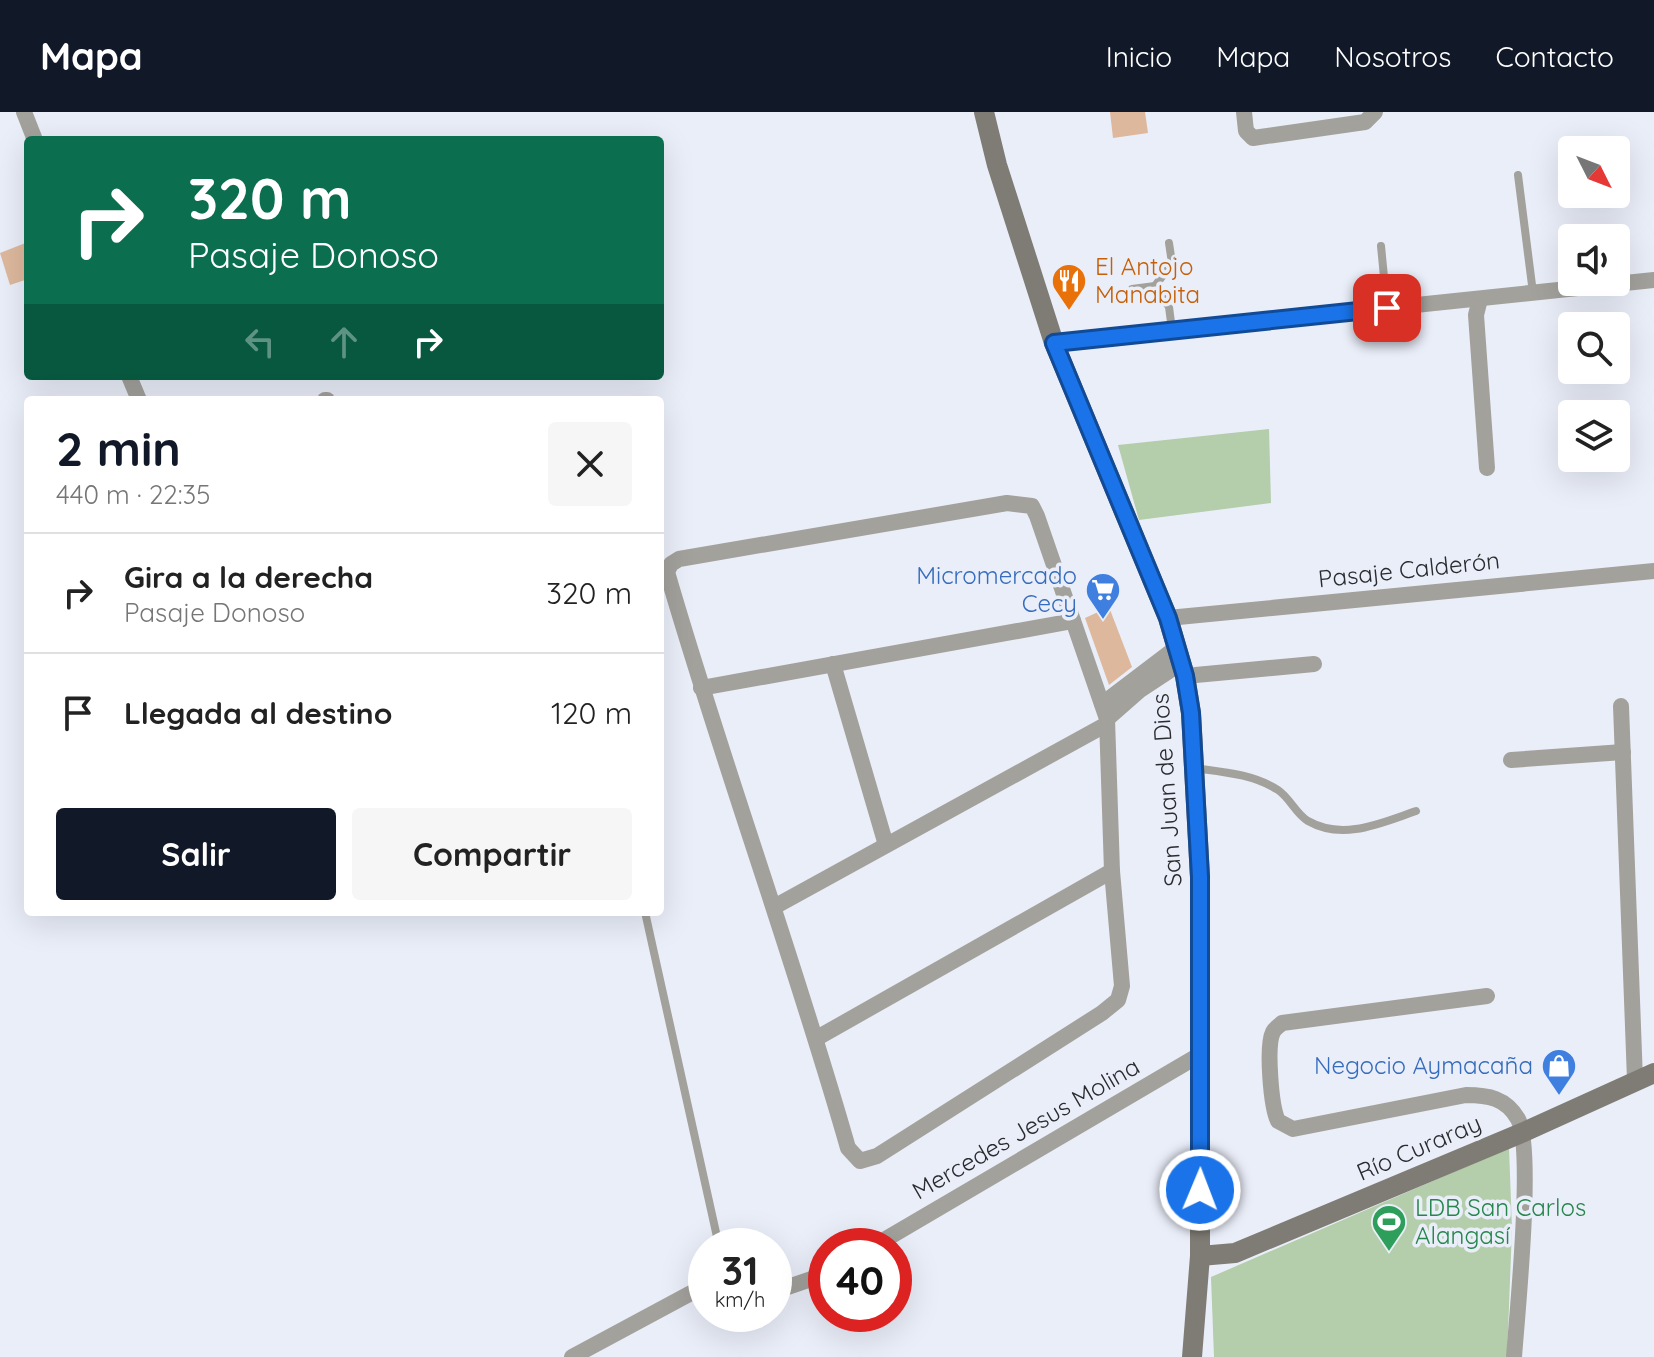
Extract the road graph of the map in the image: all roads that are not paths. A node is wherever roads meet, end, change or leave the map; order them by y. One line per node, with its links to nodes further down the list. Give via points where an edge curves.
1 (24, 112): 5 (street)
2 (984, 112): 16 (street, San Juan de Dios)
3 (1244, 112): 4 (street, via 1246,131 1253,138 1365,122)
4 (1375, 112)
5 (33, 136)
6 (1518, 175): 12 (lane)
7 (1169, 243): 10 (lane, via 1172,263)
8 (1381, 246): 14 (lane)
9 (1654, 280): 12 (street)
10 (1155, 286): 11 (lane); 15 (lane, via 1169,307)
11 (1132, 289)
12 (1533, 293): 13 (street)
13 (1480, 299): 14 (street); 17 (street, via 1476,315)
14 (1387, 308): 15 (street)
15 (1172, 330): 16 (street)
16 (1054, 343): 19 (street, San Juan de Dios)
17 (1487, 468)
18 (1654, 571): 19 (street, Pasaje Calderón)
19 (1168, 618): 21 (street, San Juan de Dios)
20 (1073, 621): 22 (street); 24 (street, via 1037,516 1024,503 694,556 679,559 667,572); 26 (street)
21 (1181, 662): 23 (street); 26 (street); 29 (street, San Juan de Dios)
22 (833, 664): 24 (street); 31 (street)
23 (1314, 664)
24 (701, 688): 33 (street)
25 (1621, 706): 27 (street)
26 (1105, 715): 31 (street); 32 (street)
27 (1623, 752): 28 (street); 38 (street)
28 (1511, 760)
29 (1194, 768): 30 (lane, via 1263,781 1306,820 1326,828 1357,831); 37 (street, San Juan de Dios)
30 (1416, 811)
31 (886, 845): 33 (street)
32 (1112, 871): 36 (street); 36 (street, via 1122,986 1118,1000 877,1156 860,1161 848,1148)
33 (774, 907): 36 (street)
34 (646, 916): 40 (lane)
35 (1487, 996): 39 (street, via 1282,1023 1270,1044 1275,1115 1284,1127 1309,1128 1429,1100 1485,1095 1508,1107)
36 (817, 1038)
37 (1201, 1054): 41 (street, Mercedes Jesus Molina); 42 (street, San Juan de Dios)
38 (1644, 1076): 39 (street, Río Curaray)
39 (1524, 1132): 42 (street, Río Curaray, via 1235,1253); 46 (street)
40 (715, 1228)
41 (905, 1228)
42 (1200, 1256): 45 (street, San Juan de Dios)
43 (688, 1295): 44 (street)
44 (572, 1357)
45 (1192, 1357)
46 (1514, 1357)

